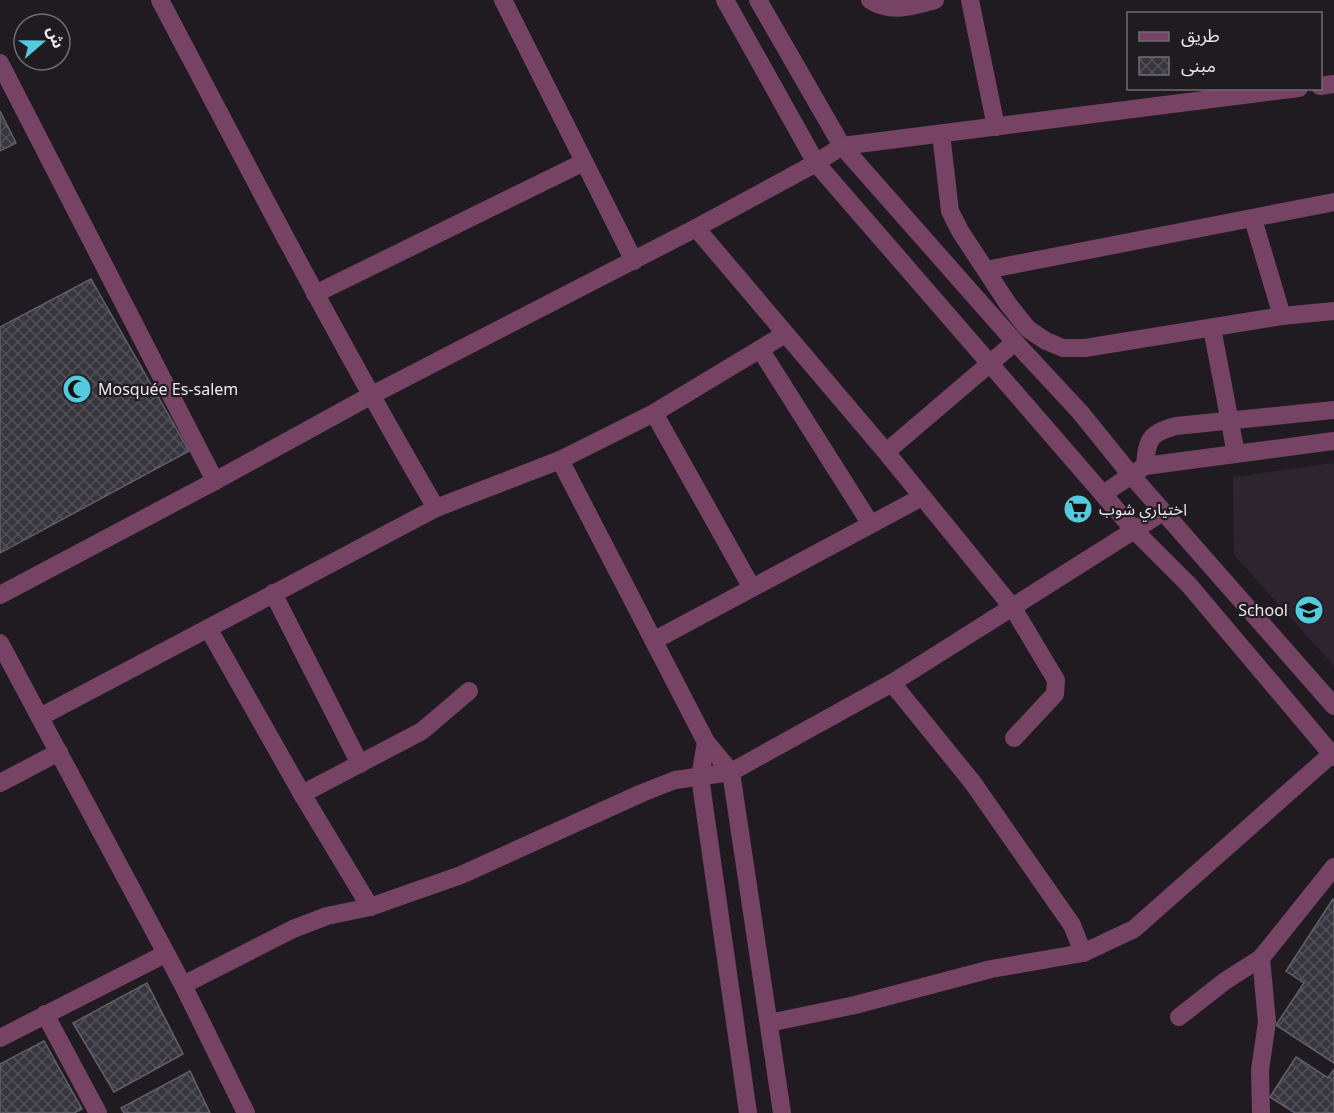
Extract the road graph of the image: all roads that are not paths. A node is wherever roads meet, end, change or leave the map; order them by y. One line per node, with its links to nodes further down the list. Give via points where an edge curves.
1 (160, 0): 20 (street)
2 (502, 0): 13 (street)
3 (725, 0): 14 (street)
4 (758, 0): 12 (street)
5 (870, 0): 6 (street, via 896,9)
6 (935, 0)
7 (970, 0): 10 (street)
8 (0, 63): 37 (street)
9 (1283, 90): 10 (street)
10 (996, 127): 11 (street)
11 (941, 134): 12 (street); 19 (street, via 951,211)
12 (842, 146): 14 (street); 25 (street)
13 (584, 162): 18 (street); 20 (street)
14 (816, 163): 17 (street); 27 (street)
15 (1334, 202): 16 (street)
16 (1253, 219): 19 (street); 22 (street)
17 (696, 228): 18 (street); 24 (street)
18 (634, 261): 28 (street)
19 (986, 270): 23 (street, via 1028,329 1063,348)
20 (315, 294): 28 (street)
21 (1334, 311): 22 (street)
22 (1282, 316): 23 (street)
23 (1212, 328): 31 (street)
24 (785, 334): 26 (street); 33 (street)
25 (1015, 342): 27 (street); 36 (street)
26 (760, 349): 30 (street); 42 (street)
27 (989, 363): 33 (street); 38 (street)
28 (370, 396): 37 (street); 40 (street)
29 (1334, 410): 31 (street)
30 (654, 413): 35 (street); 44 (street)
31 (1231, 421): 34 (street); 36 (street, via 1160,430 1147,445)
32 (1334, 441): 34 (street)
33 (886, 452): 39 (street)
34 (1236, 454): 36 (street)
35 (560, 460): 40 (street); 51 (street)
36 (1138, 471): 38 (street); 41 (street)
37 (215, 481): 46 (street)
38 (1103, 494): 43 (street)
39 (922, 497): 42 (street); 47 (street)
40 (436, 508): 45 (street)
41 (1163, 512): 43 (street); 48 (street)
42 (870, 523): 44 (street)
43 (1134, 530): 47 (street); 50 (street, via 1190,585)
44 (752, 588): 51 (street)
45 (273, 593): 49 (street); 61 (street)
46 (0, 595)
47 (1013, 608): 53 (street); 57 (street, via 1056,680 1055,694)
48 (1257, 618): 50 (street); 55 (street)
49 (207, 628): 56 (street); 65 (street)
50 (1232, 636): 60 (street)
51 (655, 640): 58 (street)
52 (0, 643): 56 (street)
53 (892, 683): 62 (street); 68 (street, via 973,783 1072,925)
54 (469, 691): 61 (street, via 422,731)
55 (1334, 706)
56 (40, 717): 59 (street)
57 (1014, 738)
58 (706, 742): 62 (street); 63 (street)
59 (59, 752): 64 (street); 69 (street)
60 (1333, 755): 68 (street, via 1134,929)
61 (360, 764): 65 (street)
62 (731, 772): 63 (street); 74 (street)
63 (700, 777): 67 (street, via 675,780 461,875); 78 (street)
64 (0, 783)
65 (302, 794): 67 (street)
66 (1334, 867): 70 (street)
67 (370, 907): 71 (street, via 327,916 293,929)
68 (1083, 953): 74 (street, via 991,969)
69 (165, 954): 71 (street); 72 (street)
70 (1261, 958): 73 (street); 80 (street, via 1267,1022 1260,1070)
71 (183, 985): 77 (street)
72 (45, 1014): 75 (street); 76 (street)
73 (1179, 1017)
74 (768, 1023): 79 (street)
75 (0, 1038)
76 (98, 1113)
77 (246, 1113)
78 (748, 1113)
79 (782, 1113)
80 (1261, 1113)

